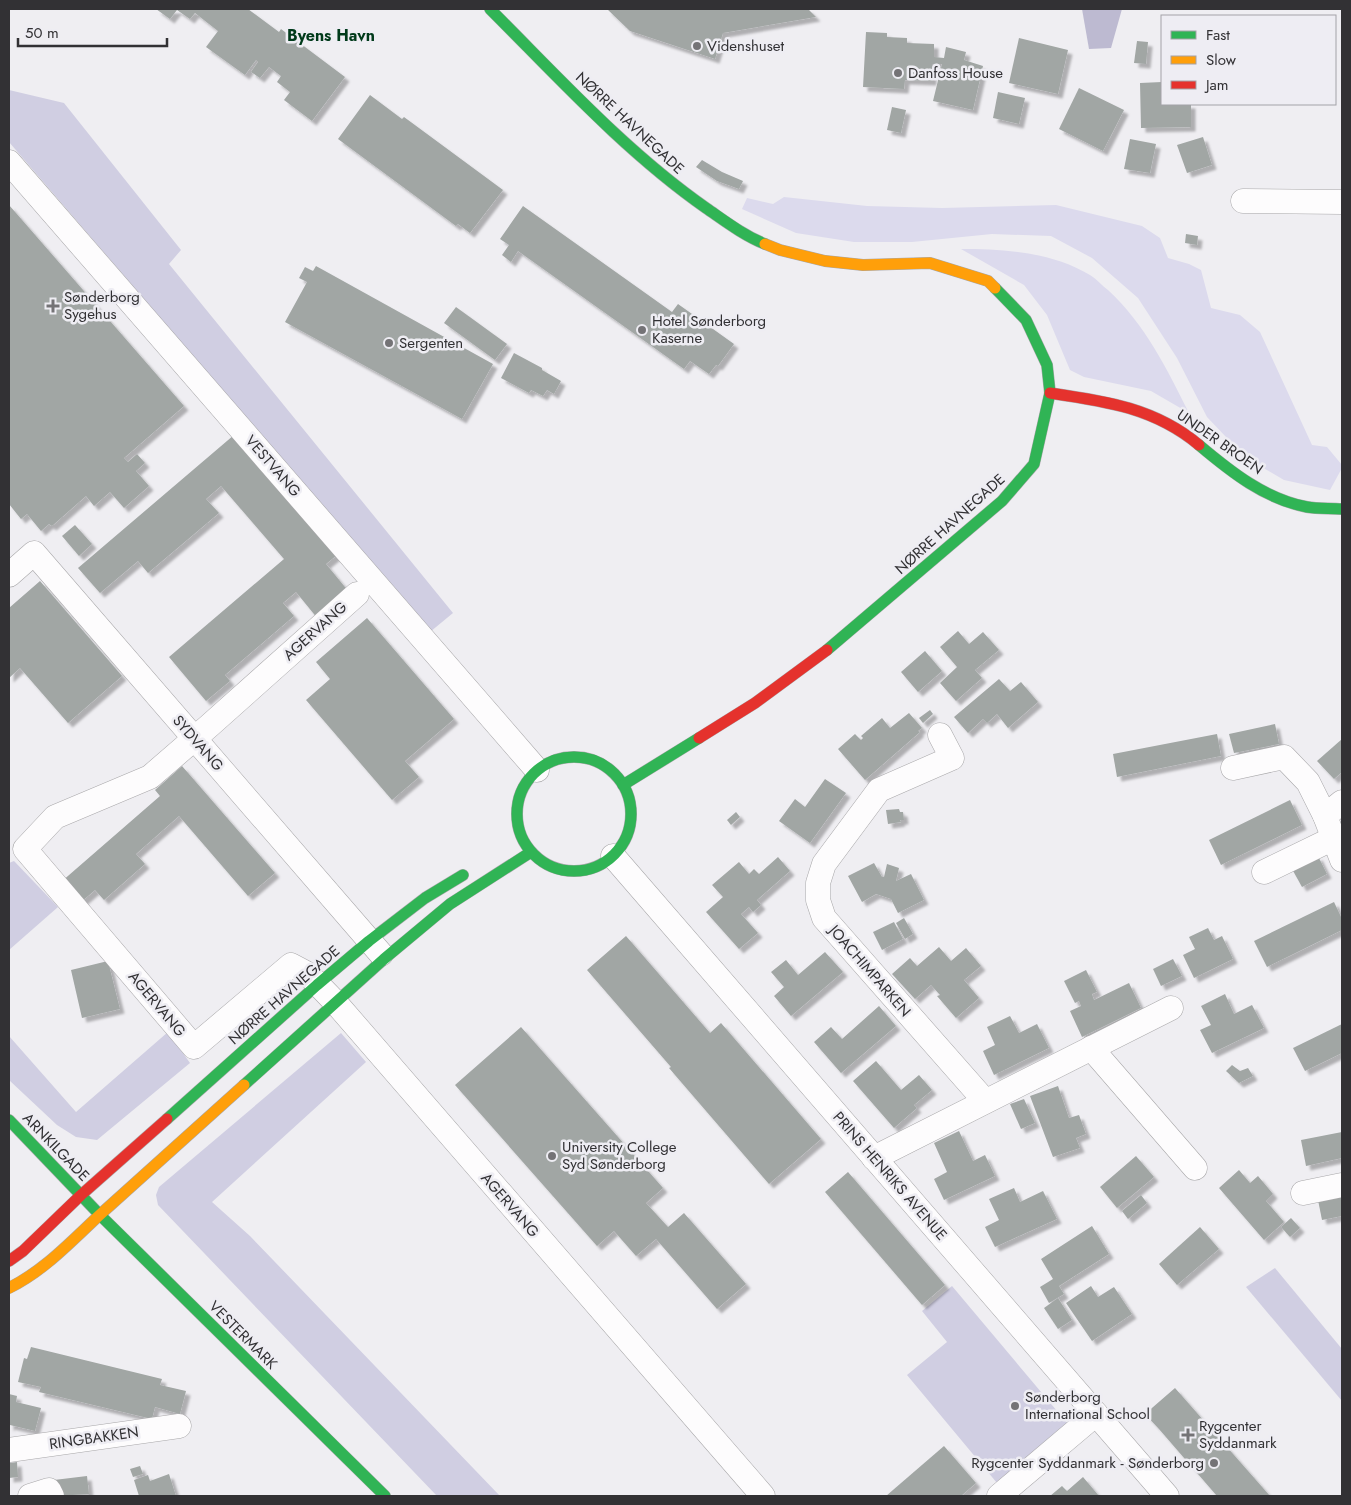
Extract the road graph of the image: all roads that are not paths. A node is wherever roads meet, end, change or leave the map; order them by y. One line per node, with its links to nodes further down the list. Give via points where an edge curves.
1 (490, 9): 5 (street, NØRRE HAVNEGADE, via 625,143 679,189 756,240 780,250 825,261 863,265 930,263 988,281 1026,320 1047,365)
2 (9, 162): 12 (street, VESTVANG)
3 (1243, 201): 4 (street)
4 (1342, 202)
5 (1050, 393): 6 (street, UNDER BROEN, via 1100,400 1138,410 1169,423 1234,474 1277,498 1305,506); 13 (street, NØRRE HAVNEGADE, via 1034,464 1002,501 814,662 755,703)
6 (1342, 509)
7 (9, 575): 10 (street, SYDVANG, via 34,553)
8 (357, 594): 10 (street, AGERVANG)
9 (940, 735): 26 (street, JOACHIMPARKEN, via 952,758 879,790 824,864 818,883 818,900 824,918)
10 (194, 739): 21 (street, SYDVANG); 22 (street, AGERVANG, via 150,777 56,817 26,849 194,1047 291,965 308,974)
11 (1233, 768): 14 (street, via 1284,757)
12 (537, 770): 13 (street, via 551,761 583,757 599,762); 16 (street, via 525,784 518,802 518,841)
13 (623, 785): 17 (street, via 630,803 630,822 625,841)
14 (1334, 809): 15 (street)
15 (1334, 838): 18 (street); 20 (street)
16 (531, 852): 17 (street, via 545,864 562,870 580,871 597,866); 21 (street, NØRRE HAVNEGADE)
17 (612, 856): 28 (street, PRINS HENRIKS AVENUE)
18 (1342, 860)
19 (474, 868): 21 (street, NØRRE HAVNEGADE, via 426,898)
20 (1264, 872)
21 (377, 950): 22 (street, NØRRE HAVNEGADE); 23 (street, NØRRE HAVNEGADE)
22 (317, 985): 23 (street, AGERVANG); 32 (street, NØRRE HAVNEGADE)
23 (335, 1002): 33 (street, NØRRE HAVNEGADE); 42 (street, AGERVANG)
24 (1170, 1008): 25 (street)
25 (1091, 1048): 26 (street); 29 (street)
26 (985, 1101): 28 (street)
27 (9, 1120): 32 (street, ARNKILGADE)
28 (874, 1158): 36 (street, PRINS HENRIKS AVENUE)
29 (1195, 1168)
30 (1342, 1185): 31 (street)
31 (1303, 1193)
32 (81, 1195): 33 (street, VESTERMARK); 34 (street, NØRRE HAVNEGADE)
33 (100, 1215): 35 (street, NØRRE HAVNEGADE, via 64,1250); 41 (street, VESTERMARK)
34 (9, 1261)
35 (9, 1288)
36 (1096, 1414): 43 (street); 44 (street, PRINS HENRIKS AVENUE)
37 (179, 1426): 38 (street, RINGBAKKEN)
38 (9, 1450)
39 (30, 1496): 40 (street, via 49,1490)
40 (52, 1496)
41 (385, 1496)
42 (763, 1496)
43 (999, 1496)
44 (1167, 1496)

